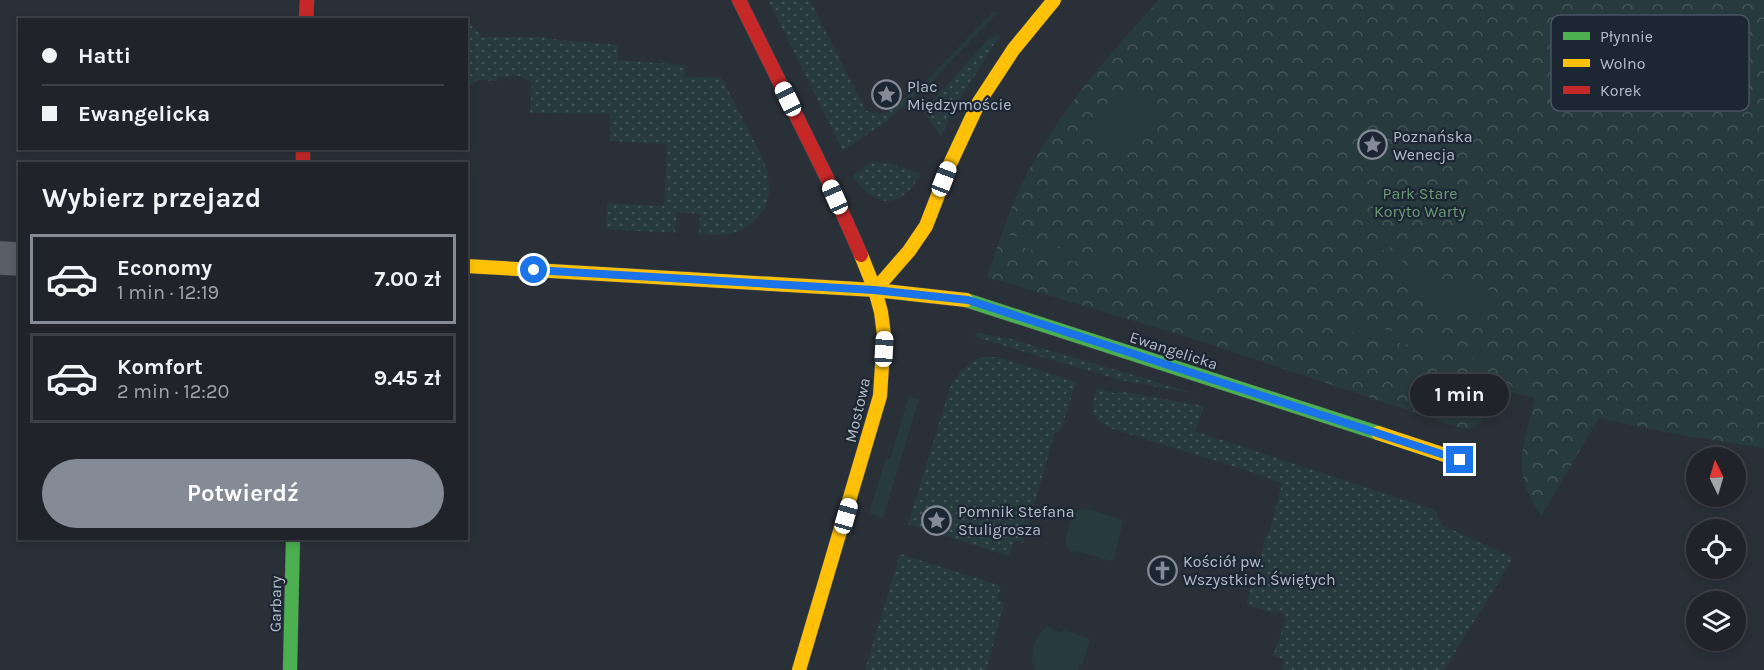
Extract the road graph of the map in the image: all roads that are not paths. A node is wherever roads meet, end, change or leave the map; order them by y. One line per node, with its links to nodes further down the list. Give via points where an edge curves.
1 (307, 0): 4 (street)
2 (739, 0): 8 (street, Mostowa, via 827,178)
3 (1054, 0): 8 (street, via 1013,50 979,102 926,226)
4 (306, 18)
5 (0, 258): 6 (street)
6 (18, 259)
7 (468, 266): 8 (street, Ewangelicka)
8 (874, 290): 9 (street, Ewangelicka, via 968,300); 12 (street, Mostowa, via 884,335 880,396)
9 (1460, 460)
10 (294, 540): 11 (street, Garbary)
11 (290, 670)
12 (799, 670)

